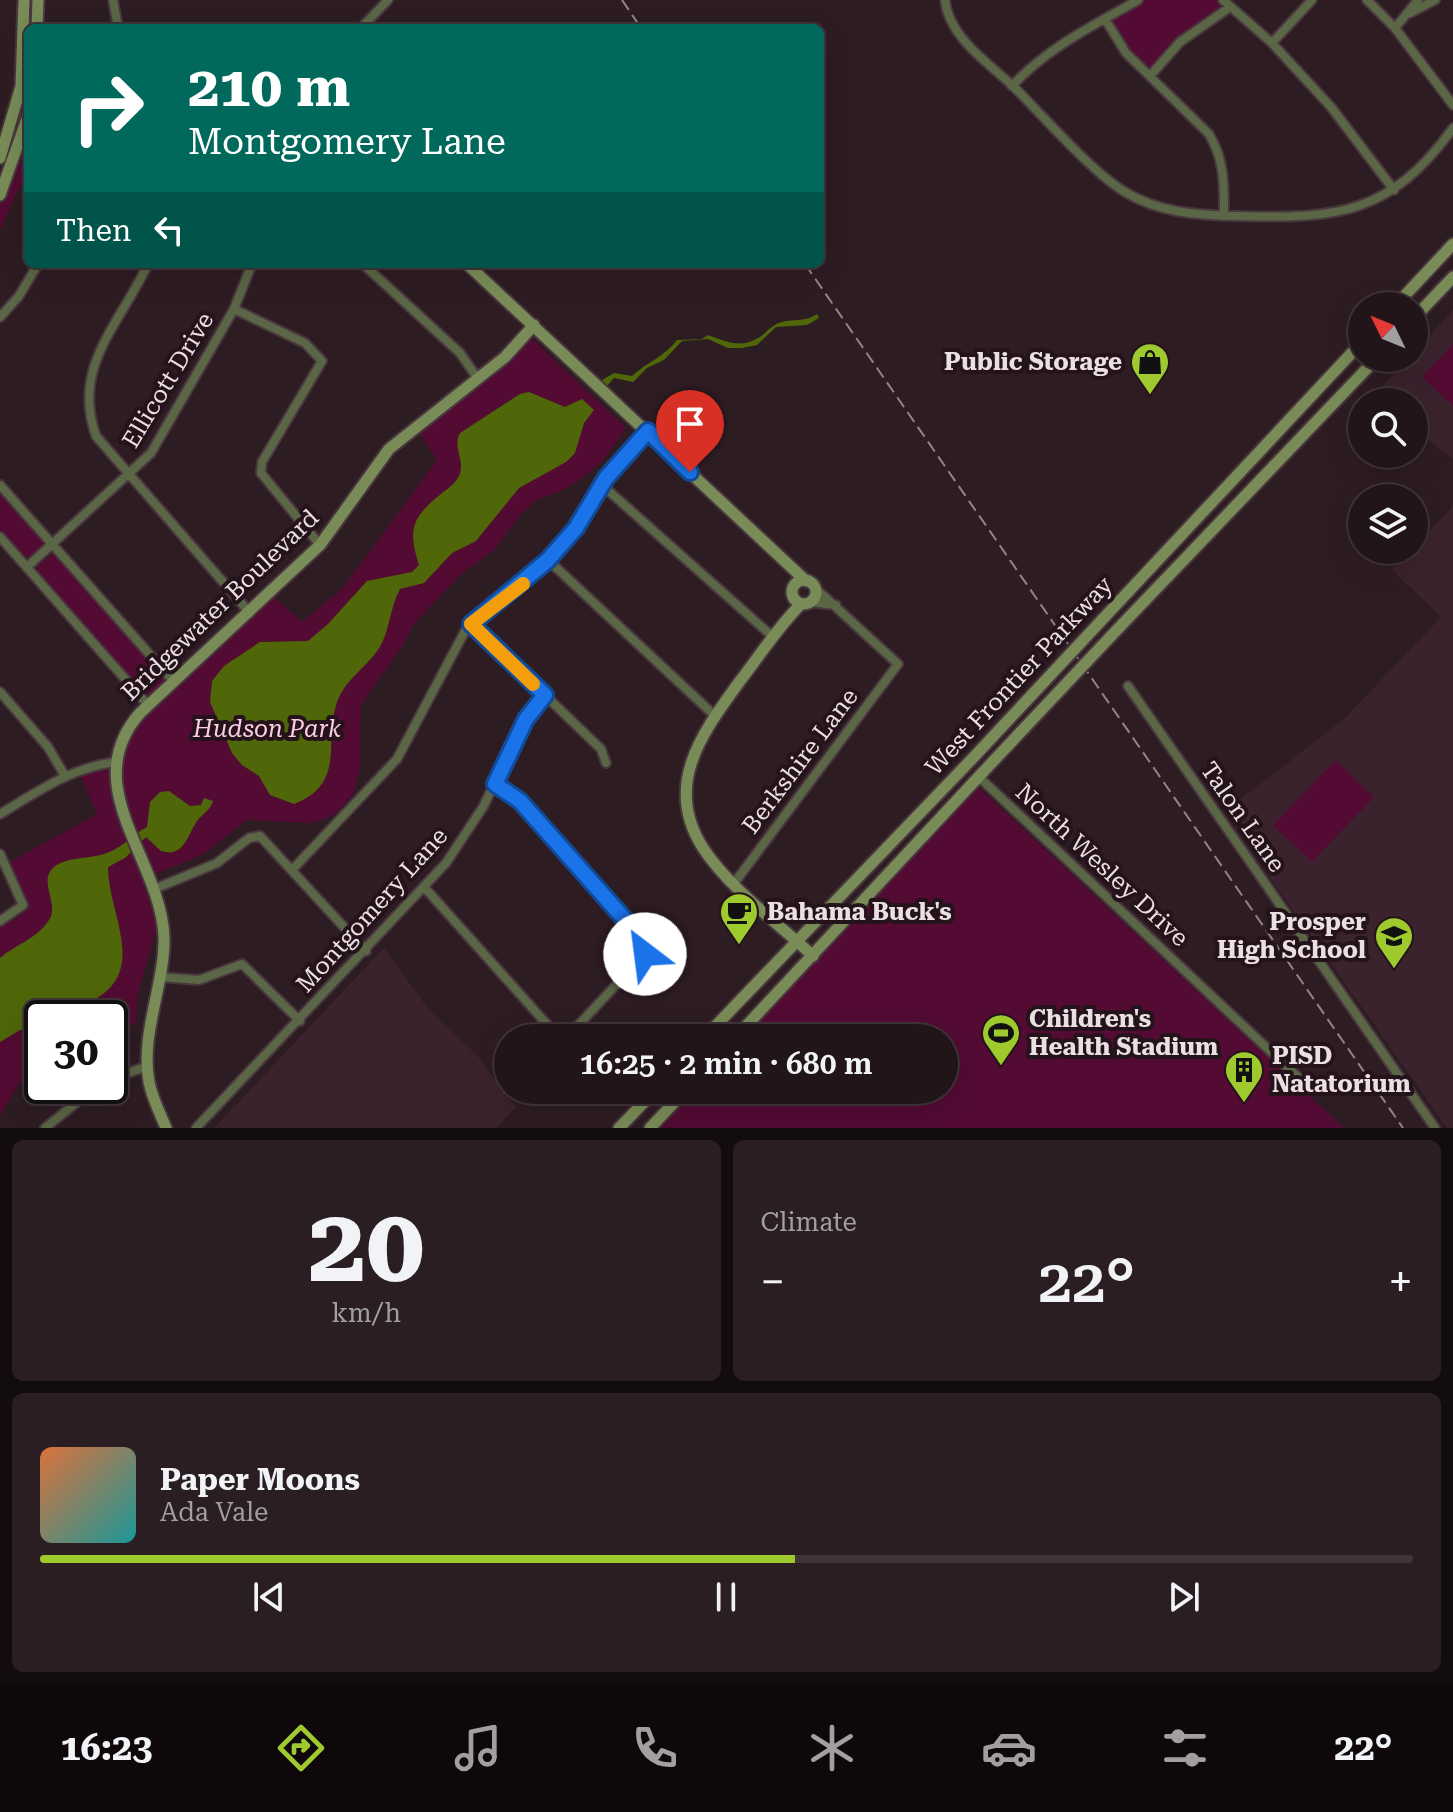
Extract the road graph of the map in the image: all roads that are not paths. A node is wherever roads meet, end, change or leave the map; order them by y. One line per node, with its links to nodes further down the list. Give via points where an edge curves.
1 (24, 0): 21 (street)
2 (38, 0): 14 (street)
3 (113, 0): 15 (street)
4 (945, 0): 20 (street, via 956,31)
5 (1138, 0): 13 (street)
6 (1312, 0): 18 (street)
7 (1367, 0): 17 (street)
8 (1418, 0): 12 (street)
9 (1435, 0): 12 (street)
10 (386, 1): 16 (street)
11 (1227, 3): 18 (street); 19 (street, via 1180,42)
12 (1410, 13): 17 (street)
13 (1105, 19): 19 (street, via 1126,53); 20 (street, via 1034,62)
14 (37, 24)
15 (117, 24)
16 (365, 24)
17 (1395, 28): 22 (street)
18 (1272, 43): 26 (street, via 1331,107)
19 (1150, 76): 28 (street, via 1218,148 1224,169)
20 (1012, 86): 28 (street, via 1123,191 1163,210)
21 (23, 102): 25 (street)
22 (1453, 105)
23 (24, 127): 27 (street)
24 (1453, 128): 26 (street, via 1418,172)
25 (0, 158)
26 (1394, 190): 28 (street, via 1361,207 1320,217)
27 (0, 195)
28 (1224, 216)
29 (1453, 244): 36 (street)
30 (36, 268): 39 (street)
31 (146, 268): 45 (street, via 92,366 86,391 96,436)
32 (250, 268): 38 (street, Ellicott Drive)
33 (367, 268): 43 (street, via 460,353)
34 (471, 268): 40 (street)
35 (1453, 277): 37 (street)
36 (1408, 292)
37 (1428, 303)
38 (234, 309): 45 (street, Ellicott Drive, via 151,453); 50 (street, via 305,343 322,361 262,462 261,473)
39 (0, 317)
40 (534, 325): 43 (street, Bridgewater Boulevard); 44 (street)
41 (1348, 357): 76 (street, West Frontier Parkway, bridge)
42 (1364, 372): 66 (street, West Frontier Parkway, bridge)
43 (478, 379): 50 (street, Bridgewater Boulevard, via 389,449)
44 (648, 431): 47 (street); 53 (street, via 784,561)
45 (130, 476): 49 (street, Ellicott Drive); 55 (street)
46 (0, 485): 49 (street)
47 (602, 485): 51 (street, via 576,528); 57 (street)
48 (0, 537): 52 (street)
49 (53, 544): 52 (street, Ellicott Drive); 58 (street)
50 (320, 545): 55 (street, Bridgewater Boulevard)
51 (548, 560): 56 (street); 63 (street)
52 (27, 567): 62 (street)
53 (803, 593): 54 (street); 54 (street); 57 (street)
54 (837, 605): 72 (street, Berkshire Lane, via 898,664)
55 (250, 613): 58 (street, Bridgewater Boulevard)
56 (471, 624): 61 (street); 71 (street, via 397,759)
57 (773, 637): 63 (street)
58 (174, 682): 62 (street, Bridgewater Boulevard)
59 (1128, 686): 96 (street, Talon Lane)
60 (1, 695): 67 (street, via 48,747)
61 (545, 695): 65 (street, via 601,749); 68 (street, Montgomery Lane, via 526,719)
62 (148, 705): 64 (street, Bridgewater Boulevard, via 123,733)
63 (714, 715): 72 (street, via 694,751 689,810 702,846)
64 (116, 762): 67 (street); 74 (street, Bridgewater Boulevard, via 114,776)
65 (606, 763)
66 (981, 774): 78 (street, West Frontier Parkway); 87 (street, North Wesley Drive)
67 (65, 776): 69 (street)
68 (495, 784): 73 (street, Montgomery Lane, via 471,828); 82 (street, via 520,801 643,940 641,959)
69 (0, 814)
70 (0, 854): 75 (street, via 23,905)
71 (292, 870): 74 (street, via 257,835 217,863); 77 (street)
72 (735, 882): 76 (street)
73 (425, 888): 77 (street, Montgomery Lane); 81 (street)
74 (152, 890): 79 (street, Bridgewater Boulevard, via 163,924)
75 (0, 921)
76 (796, 940): 78 (street); 83 (street, West Frontier Parkway)
77 (366, 951): 80 (street, Montgomery Lane)
78 (813, 956): 84 (street, West Frontier Parkway)
79 (160, 977): 80 (street, via 199,980 242,964); 85 (street, Bridgewater Boulevard)
80 (300, 1021): 93 (street, Montgomery Lane)
81 (547, 1024)
82 (580, 1024)
83 (717, 1024)
84 (748, 1024)
85 (148, 1066): 86 (street); 92 (street, Bridgewater Boulevard, via 153,1098)
86 (128, 1073)
87 (1302, 1081)
88 (75, 1104): 91 (street)
89 (642, 1104): 94 (street)
90 (673, 1104): 95 (street)
91 (45, 1128)
92 (166, 1128)
93 (196, 1128)
94 (619, 1128)
95 (650, 1128)
96 (1435, 1128)

